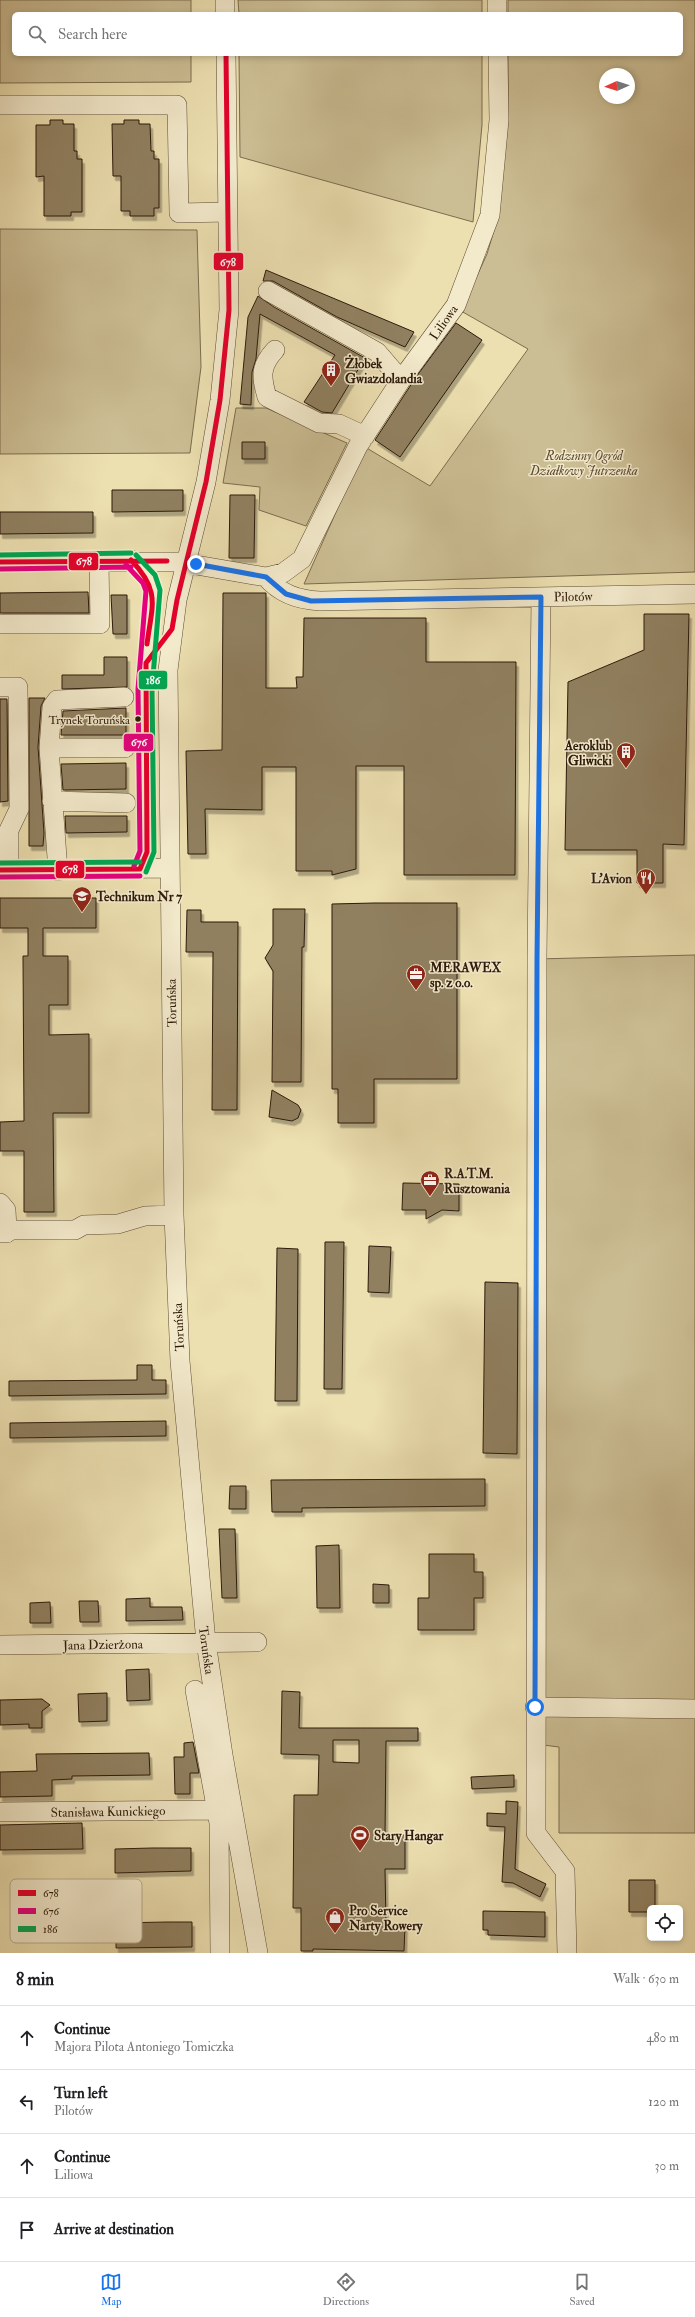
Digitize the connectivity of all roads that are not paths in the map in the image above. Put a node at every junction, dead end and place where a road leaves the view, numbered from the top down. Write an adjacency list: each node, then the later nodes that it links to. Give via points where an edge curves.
1 (225, 0): 3 (street)
2 (497, 0): 4 (street)
3 (226, 12)
4 (497, 12)
5 (226, 56): 8 (street, Toruńska)
6 (498, 56): 11 (street, Liliowa, via 499,120 490,215 456,305)
7 (0, 105): 8 (street, via 178,105 178,213)
8 (228, 212): 16 (street, Toruńska, via 229,310 220,400 206,482)
9 (268, 291): 11 (street, via 377,352)
10 (275, 350): 12 (street, via 266,359 262,380 267,397 319,423 339,424)
11 (401, 380): 12 (street, Liliowa)
12 (365, 436): 17 (street, Liliowa, via 302,559 283,573)
13 (131, 560): 14 (street, Liliowa); 16 (street, Liliowa); 22 (street, via 149,579 153,590)
14 (99, 561): 15 (street, Liliowa); 20 (street, via 100,624)
15 (0, 562)
16 (187, 563): 17 (street, Liliowa); 21 (street, Toruńska)
17 (266, 577): 19 (street, Pilotów, via 286,594 311,601)
18 (695, 594): 19 (street, Pilotów)
19 (541, 597): 41 (street, via 537,959)
20 (0, 624)
21 (172, 629): 22 (street); 30 (street, Toruńska, via 167,692)
22 (146, 663): 31 (street, via 147,852)
23 (0, 686): 29 (street, via 18,687 19,809)
24 (124, 697): 25 (street, via 57,700 52,707)
25 (49, 748): 26 (street); 27 (street)
26 (125, 748)
27 (52, 801): 28 (street); 33 (street)
28 (126, 803)
29 (4, 830): 32 (street)
30 (169, 868): 31 (street); 35 (street, Toruńska)
31 (140, 869): 33 (street)
32 (5, 870): 33 (street)
33 (58, 870)
34 (0, 1203): 36 (street, via 6,1210)
35 (174, 1215): 36 (street, via 145,1216 118,1224 84,1225 75,1230); 37 (street, Toruńska, via 180,1361)
36 (3, 1232)
37 (206, 1642): 38 (street, Jana Dzierżona); 39 (street, Jana Dzierżona); 46 (street, Toruńska)
38 (257, 1642)
39 (0, 1645)
40 (196, 1690): 43 (street)
41 (535, 1707): 42 (street); 47 (street, via 536,1833 565,1871)
42 (695, 1709)
43 (217, 1810): 44 (street, Stanisława Kunickiego); 45 (street)
44 (0, 1812)
45 (220, 1953)
46 (258, 1953)
47 (566, 1953)

